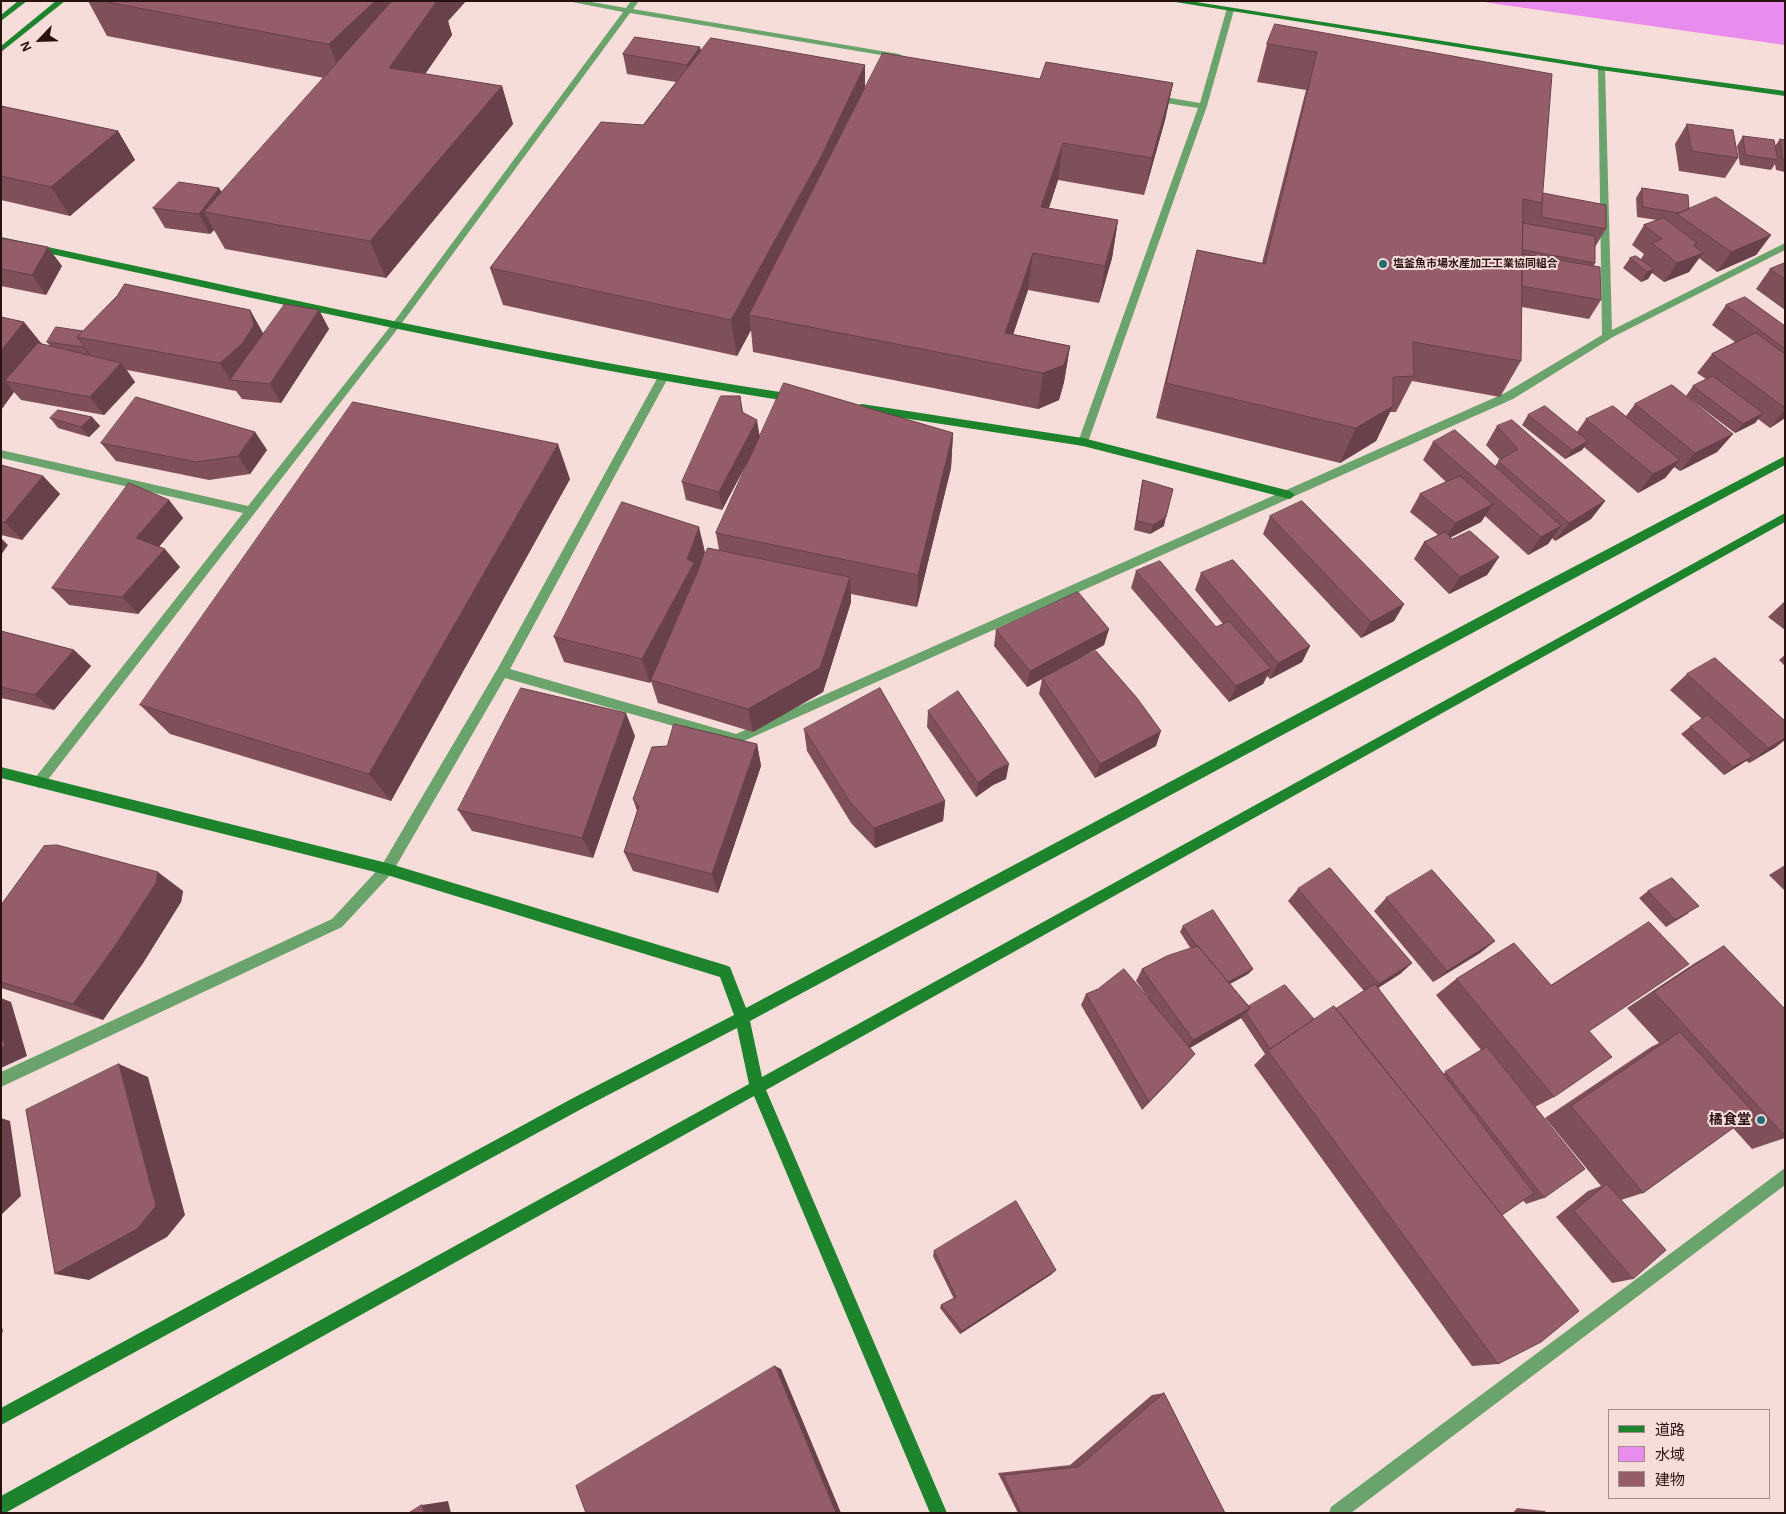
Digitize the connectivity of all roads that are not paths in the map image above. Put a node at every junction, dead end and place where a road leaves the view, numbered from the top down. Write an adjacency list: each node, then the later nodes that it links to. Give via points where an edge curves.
1 (23, 1): 8 (street)
2 (61, 1): 9 (street)
3 (571, 1): 6 (street)
4 (635, 1): 6 (street)
5 (1172, 1): 7 (street)
6 (628, 10): 10 (street); 17 (street)
7 (1230, 10): 11 (street); 14 (street)
8 (1, 19)
9 (1, 50)
10 (910, 58)
11 (1601, 68): 12 (street); 18 (street)
12 (1785, 94)
13 (1144, 97): 14 (street)
14 (1202, 106): 22 (street)
15 (1, 240): 17 (street)
16 (1785, 246): 18 (street)
17 (396, 325): 19 (street); 26 (street)
18 (1607, 335): 25 (street, via 1509,396)
19 (663, 378): 20 (street); 28 (street)
20 (800, 399)
21 (849, 406): 22 (street)
22 (1083, 442): 25 (street)
23 (1, 454): 26 (street)
24 (1785, 460): 32 (street)
25 (1290, 495): 28 (street, via 737,739)
26 (252, 511): 30 (street)
27 (1785, 517): 34 (street)
28 (502, 672): 31 (street)
29 (1, 772): 30 (street)
30 (40, 782): 31 (street)
31 (387, 869): 32 (street, via 725,972); 33 (street, via 337,922)
32 (742, 1018): 34 (street); 36 (street, via 580,1102)
33 (1, 1080)
34 (757, 1087): 37 (street); 38 (street)
35 (1785, 1175): 39 (street)
36 (1, 1417)
37 (1, 1506)
38 (939, 1513)
39 (1337, 1513)

